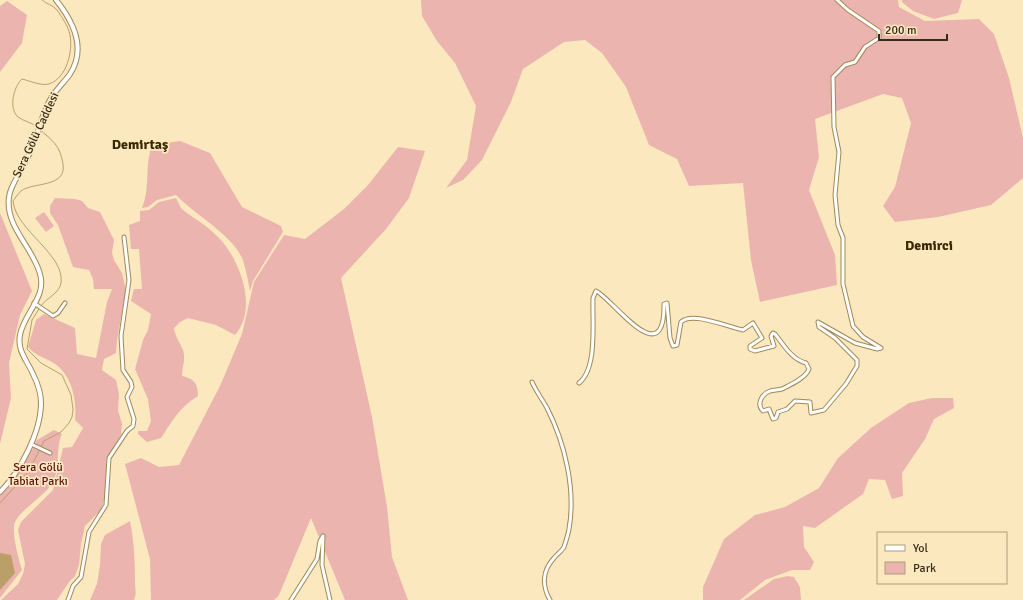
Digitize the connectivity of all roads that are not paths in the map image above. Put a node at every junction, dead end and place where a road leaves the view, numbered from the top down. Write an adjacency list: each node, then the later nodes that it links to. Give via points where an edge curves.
1 (56, 0): 5 (main road, Sera Gölü Caddesi, via 74,28 78,52 73,67 52,96 8,196 10,217 41,274 42,285)
2 (837, 0): 7 (street, via 879,31 880,35 865,46 855,62 845,65 833,77 832,111 839,152 835,195 836,218 843,238 842,272 849,313 858,332 881,348 855,343 818,322 819,327 835,338 857,360 857,366 824,410 811,413 810,402 794,401 772,419 770,410 762,411 760,408 762,397 770,391 781,389 805,377 809,369 806,363 799,361 790,353 776,334 773,333 771,336 774,346 755,351 750,349 750,346 762,338 753,323 743,330 700,317 690,318 681,322 677,345 673,346 667,303 664,304 659,329 646,333 622,316 596,291 593,298 591,352 587,371)
3 (124, 237): 13 (street, via 129,280 121,336 123,370 132,387 128,397 134,418 133,426 109,458 106,504 89,532 80,577 73,586)
4 (64, 303): 5 (street, via 55,315)
5 (36, 304): 8 (main road, Sera Gölü Caddesi, via 25,317 19,341 20,352 33,373 41,402)
6 (532, 382): 16 (street, via 548,410 568,465 567,473 572,490 572,505 564,547 546,570 544,586)
7 (579, 383)
8 (35, 431): 9 (street); 11 (main road, Sera Gölü Caddesi)
9 (34, 446): 10 (street); 11 (street)
10 (50, 453)
11 (22, 461): 12 (main road, Sera Gölü Caddesi, via 18,471)
12 (0, 492)
13 (68, 600)
14 (291, 600): 15 (street, via 317,558 323,536 322,565)
15 (330, 600)
16 (550, 600)

